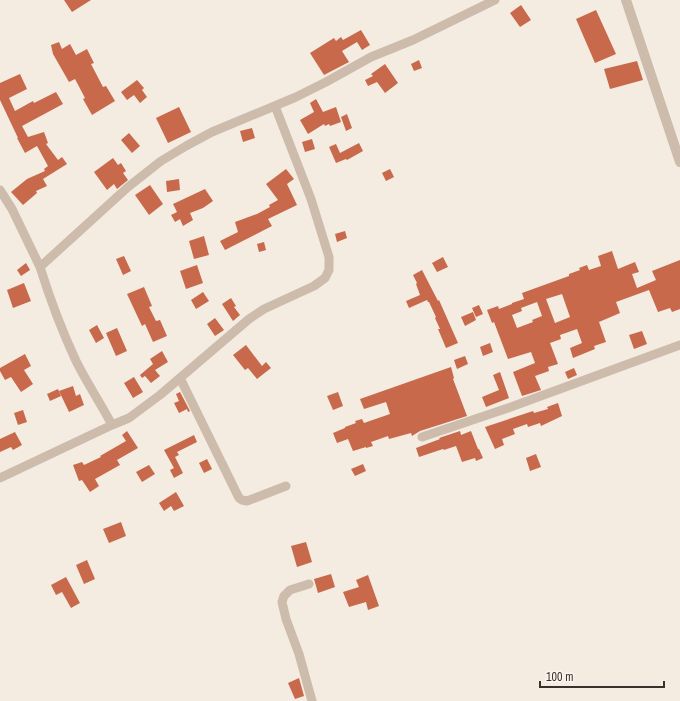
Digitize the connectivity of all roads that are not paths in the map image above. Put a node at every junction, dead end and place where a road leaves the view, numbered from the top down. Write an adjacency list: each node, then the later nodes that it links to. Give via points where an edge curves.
1 (495, 0): 3 (street, via 413,40 371,57)
2 (626, 0): 4 (street)
3 (275, 106): 6 (street, via 212,132 161,161 128,187); 8 (street, via 311,199 329,257 329,270 325,278 314,286 264,309)
4 (680, 162)
5 (0, 190): 6 (street, via 12,208)
6 (40, 267): 9 (street, via 51,303 77,362)
7 (680, 345): 10 (street)
8 (180, 378): 9 (street, via 145,407); 12 (street, via 239,498 248,501)
9 (112, 425): 11 (street)
10 (422, 437)
11 (0, 478)
12 (286, 486)
13 (309, 584): 14 (street, via 290,590 282,602)
14 (312, 701)

